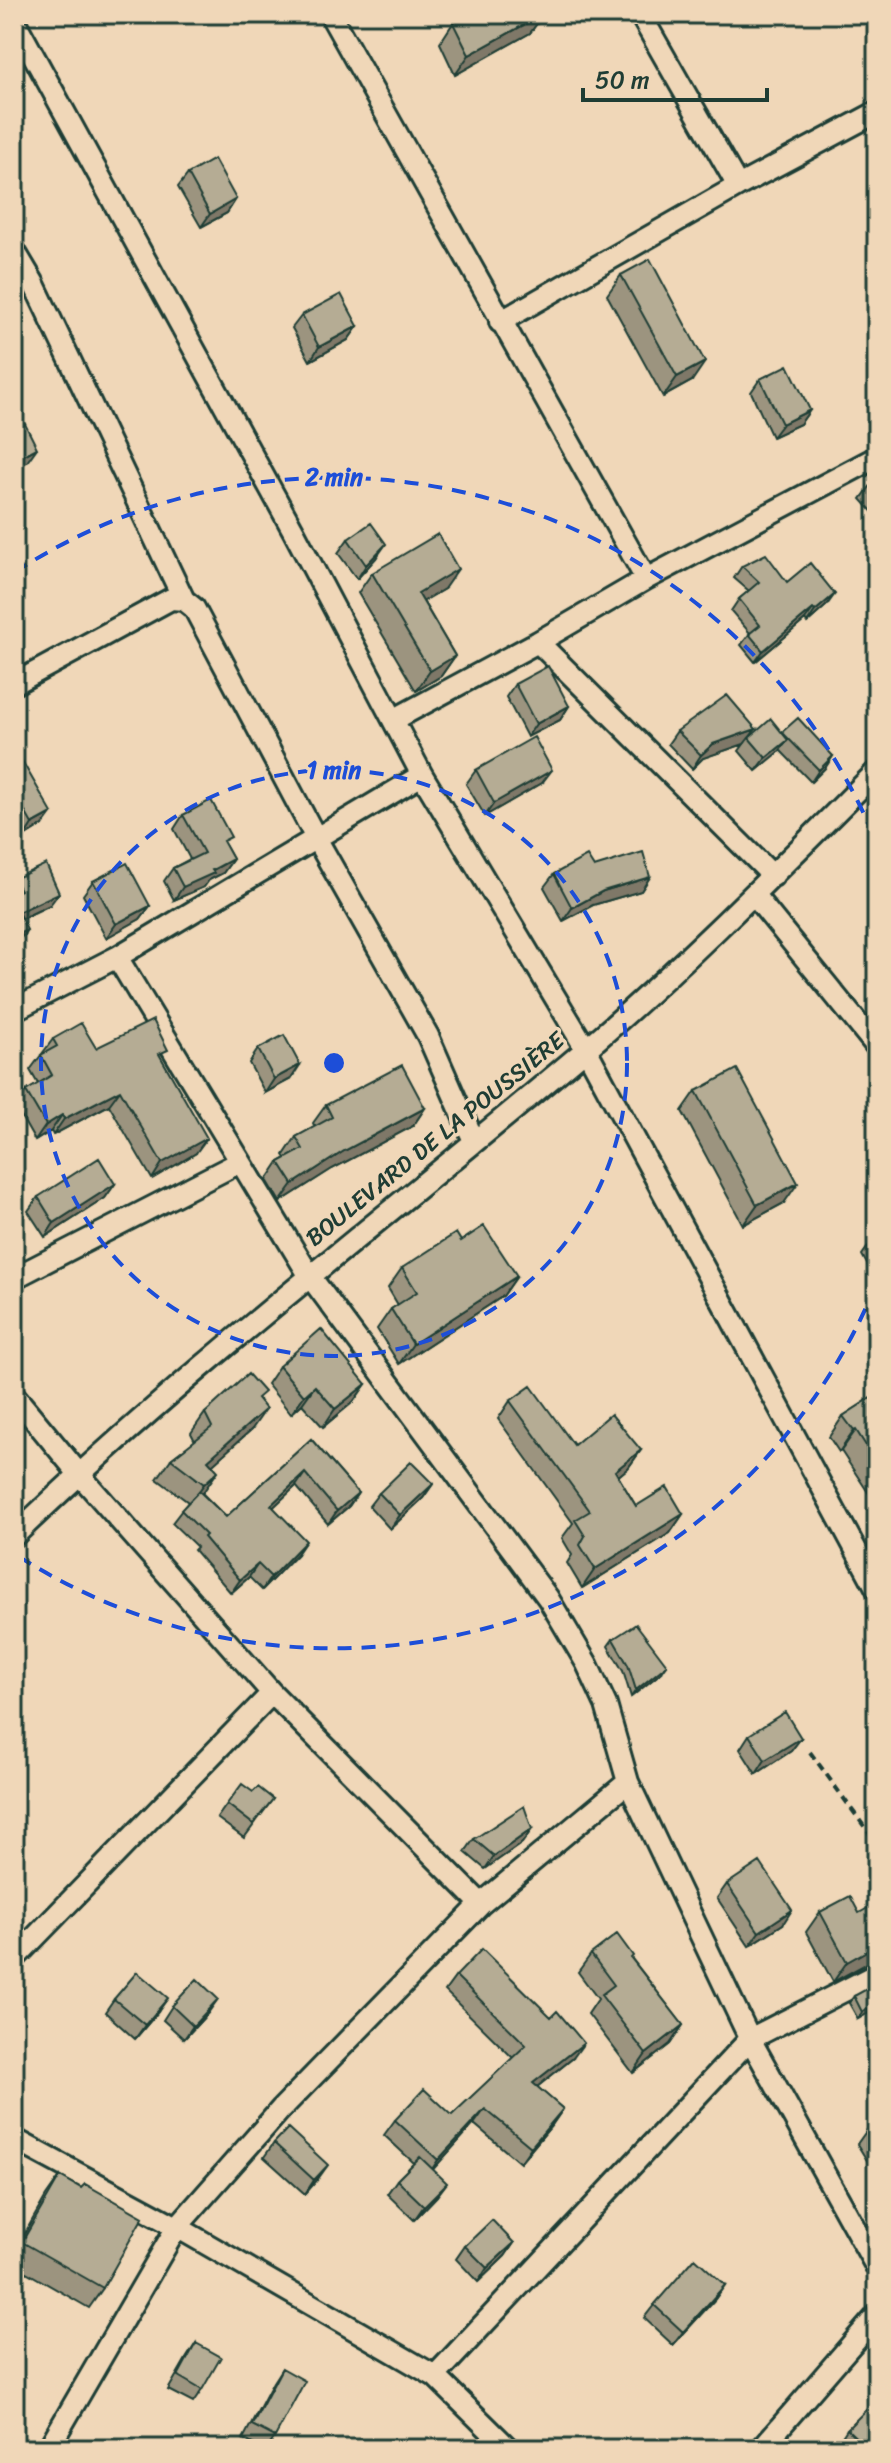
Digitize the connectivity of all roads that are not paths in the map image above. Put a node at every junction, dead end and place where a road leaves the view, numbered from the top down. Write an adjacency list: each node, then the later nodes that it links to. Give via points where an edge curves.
1 (330, 14): 7 (street)
2 (640, 14): 5 (street)
3 (14, 20): 13 (street)
4 (877, 112): 5 (street)
5 (738, 186): 7 (street)
6 (14, 250): 10 (street)
7 (500, 322): 9 (street)
8 (877, 457): 9 (street)
9 (646, 579): 11 (street)
10 (184, 600): 12 (street, via 171,599); 16 (street, via 194,608)
11 (538, 642): 13 (street); 17 (street)
12 (14, 684)
13 (395, 719): 15 (street)
14 (877, 771): 17 (street, BOULEVARD DE LA POUSSIÈRE)
15 (422, 775): 16 (street); 22 (street)
16 (317, 840): 19 (street); 23 (street, via 428,1036)
17 (773, 876): 18 (street, BOULEVARD DE LA POUSSIÈRE)
18 (754, 895): 21 (street); 22 (street, BOULEVARD DE LA POUSSIÈRE)
19 (117, 957): 20 (street); 24 (street)
20 (14, 1010)
21 (877, 1047)
22 (586, 1049): 23 (street, BOULEVARD DE LA POUSSIÈRE); 30 (street)
23 (474, 1141): 25 (street, BOULEVARD DE LA POUSSIÈRE)
24 (240, 1162): 25 (street); 26 (street)
25 (309, 1275): 28 (street, BOULEVARD DE LA POUSSIÈRE); 32 (street, via 548,1598 606,1705)
26 (14, 1278)
27 (14, 1395): 28 (street)
28 (79, 1474): 29 (street, BOULEVARD DE LA POUSSIÈRE); 31 (street)
29 (14, 1536)
30 (877, 1589)
31 (272, 1693): 33 (street); 34 (street)
32 (628, 1782): 33 (street); 36 (street)
33 (481, 1904): 38 (street, via 281,2109)
34 (14, 1959)
35 (877, 1974): 36 (street)
36 (750, 2039): 39 (street); 41 (street)
37 (14, 2139): 38 (street)
38 (177, 2227): 41 (street); 42 (street)
39 (877, 2268)
40 (877, 2315): 44 (street)
41 (435, 2376): 43 (street)
42 (48, 2449)
43 (509, 2449)
44 (761, 2449)

